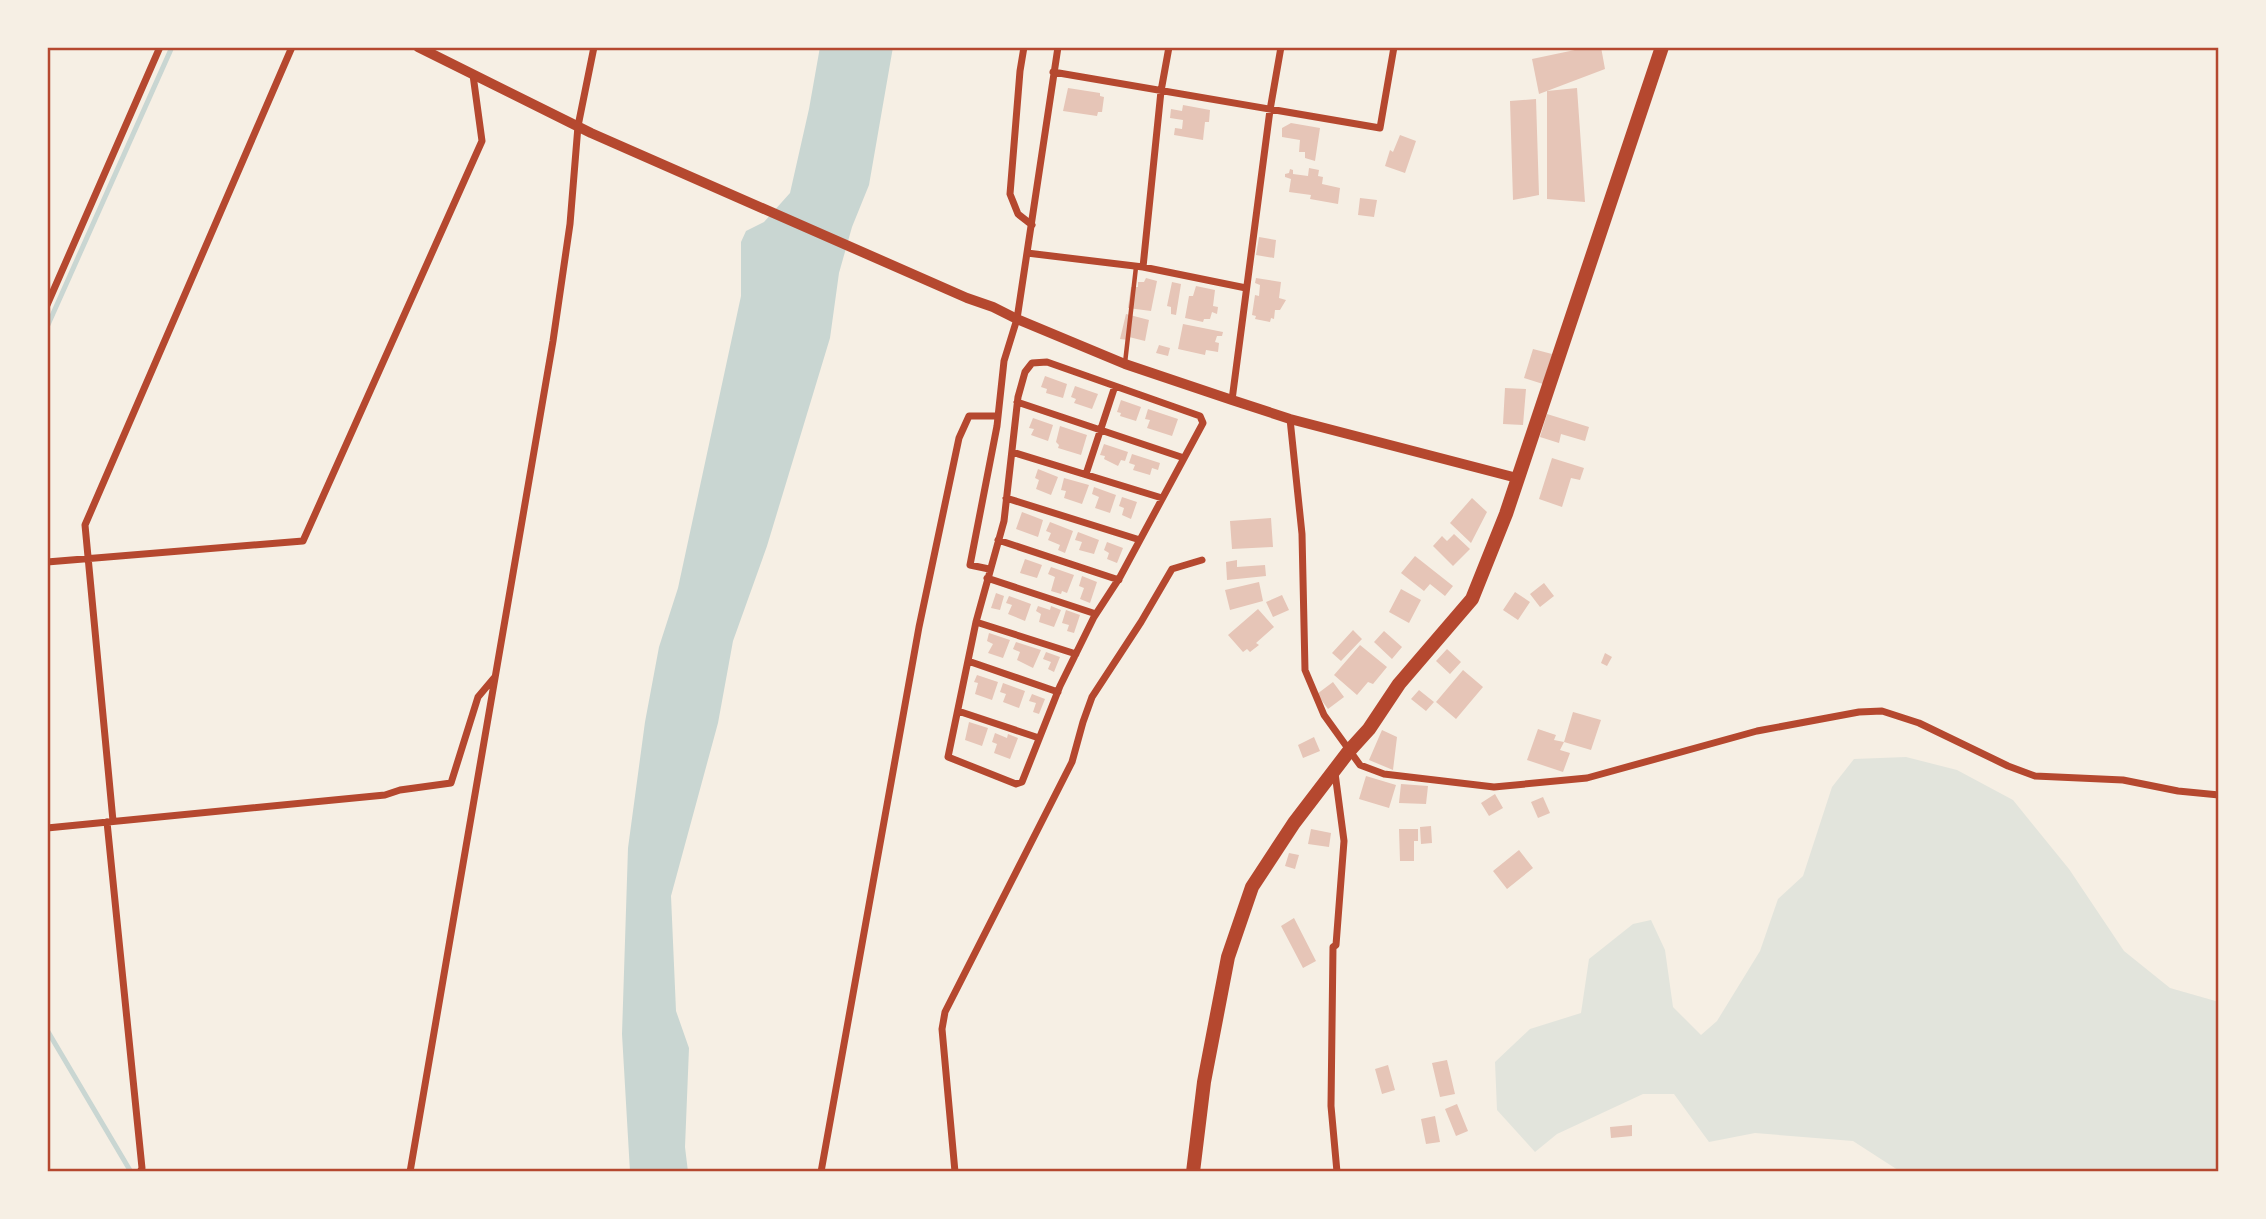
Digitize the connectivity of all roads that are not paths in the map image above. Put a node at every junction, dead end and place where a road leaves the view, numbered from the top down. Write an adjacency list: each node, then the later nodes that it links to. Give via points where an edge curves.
1 (160, 47): 20 (street)
2 (292, 47): 37 (street, via 90,510 85,524)
3 (418, 47): 12 (street)
4 (594, 47): 15 (street)
5 (1024, 47): 16 (street, via 1010,194 1018,214)
6 (1058, 47): 11 (street)
7 (1169, 47): 13 (street)
8 (1281, 47): 14 (street)
9 (1394, 47): 14 (street, via 1380,128)
10 (1662, 47): 32 (main road)
11 (1053, 72): 13 (street); 16 (street)
12 (473, 75): 15 (street); 37 (street, via 482,141 303,541)
13 (1161, 91): 14 (street); 18 (street)
14 (1270, 110): 19 (street)
15 (578, 126): 21 (street); 47 (street, via 553,341)
16 (1032, 225): 17 (street)
17 (1027, 253): 18 (street); 21 (street)
18 (1139, 267): 19 (street); 22 (lane)
19 (1246, 288): 24 (street)
20 (47, 305)
21 (1017, 319): 22 (street); 26 (street, via 1004,361)
22 (1125, 364): 24 (street)
23 (1115, 386): 25 (street, via 1047,362 1032,363); 28 (street); 30 (street, via 1200,416 1203,423)
24 (1231, 400): 27 (street)
25 (1017, 402): 28 (street); 29 (street)
26 (998, 416): 40 (street, via 970,565); 58 (street, via 969,416 960,438 919,627)
27 (1290, 419): 32 (street); 51 (street, via 1302,534 1305,670 1324,715)
28 (1100, 430): 30 (street); 31 (street)
29 (1012, 452): 31 (street); 33 (street)
30 (1184, 458): 34 (street)
31 (1086, 474): 34 (street)
32 (1517, 478): 51 (main road, via 1472,599)
33 (1006, 498): 35 (street); 36 (street)
34 (1162, 498): 36 (street)
35 (998, 540): 40 (street); 42 (street)
36 (1140, 540): 42 (street)
37 (87, 560): 39 (street); 54 (street)
38 (1202, 560): 59 (street, via 1172,569 1092,697 1072,762 945,1012 942,1029)
39 (47, 562)
40 (989, 569): 41 (street)
41 (987, 578): 43 (street); 44 (street)
42 (1118, 580): 43 (street)
43 (1096, 614): 45 (street)
44 (976, 622): 45 (street); 46 (street)
45 (1076, 654): 48 (street)
46 (968, 661): 48 (street); 49 (street)
47 (494, 677): 54 (street, via 478,697 450,783 385,795); 57 (street)
48 (1058, 692): 50 (street)
49 (958, 711): 50 (street); 50 (street, via 948,758 1016,783 1022,782)
50 (1039, 738)
51 (1349, 751): 52 (main road); 53 (street, via 1360,765 1384,774 1494,787 1587,778 1757,731 1882,711 2035,776 2123,780)
52 (1335, 772): 60 (main road, via 1252,887 1228,957); 61 (street, via 1344,841 1331,993 1331,1106)
53 (2219, 796)
54 (110, 822): 55 (street); 56 (street)
55 (47, 828)
56 (141, 1170)
57 (410, 1172)
58 (821, 1172)
59 (955, 1172)
60 (1193, 1172)
61 (1337, 1172)

